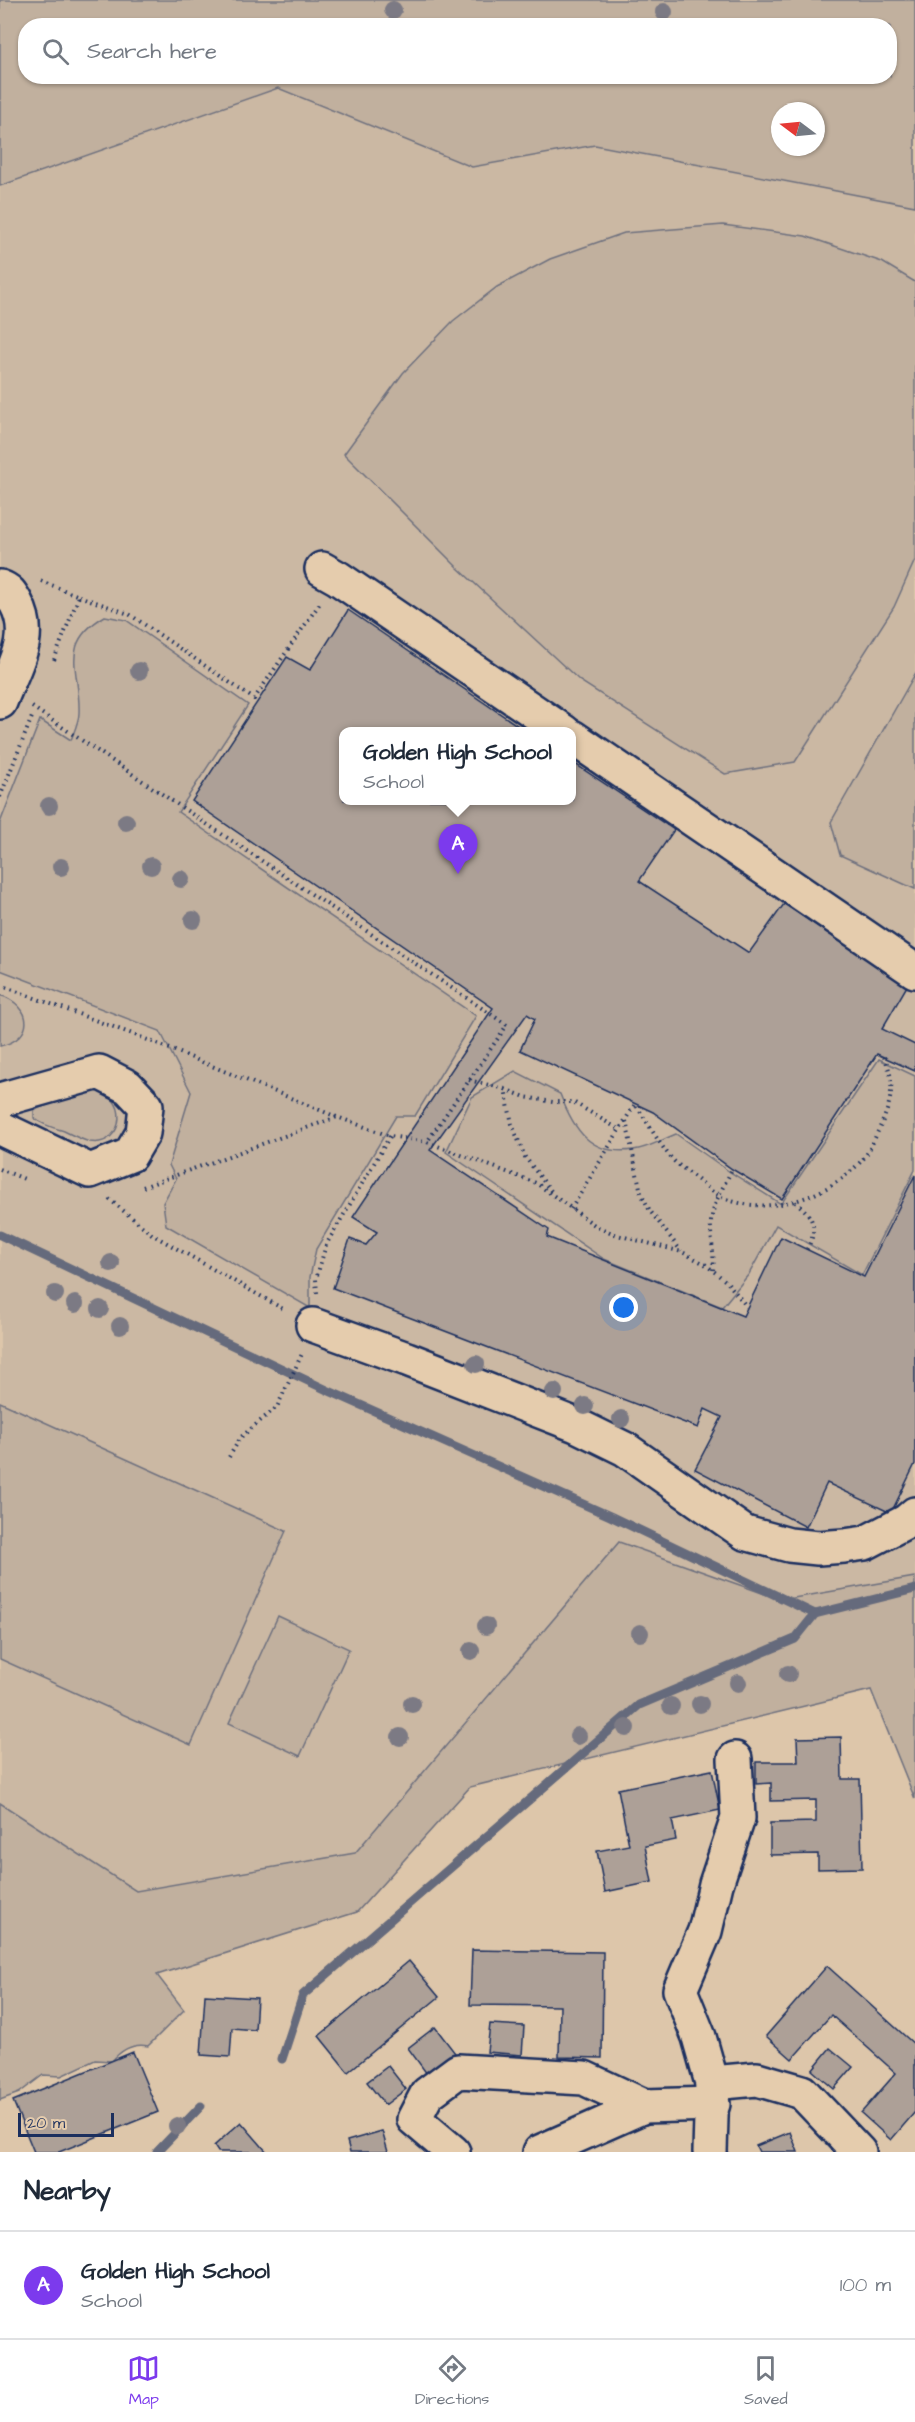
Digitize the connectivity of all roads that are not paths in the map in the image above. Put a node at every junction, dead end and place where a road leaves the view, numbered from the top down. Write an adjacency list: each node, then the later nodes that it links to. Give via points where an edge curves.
1 (330, 574): 4 (street)
2 (0, 587): 3 (street, via 9,590 24,618 23,646)
3 (5, 689)
4 (557, 727)
5 (576, 740): 6 (street)
6 (915, 971)
7 (0, 1100): 8 (street, via 99,1072 128,1087 146,1106 142,1133 130,1155 90,1171)
8 (0, 1128)
9 (310, 1334): 10 (street, via 407,1359 576,1425 625,1449 745,1533 789,1545 844,1546 865,1543)
10 (915, 1514)
11 (735, 1759): 12 (street, via 738,1818 705,1931 680,1990 699,2037)
12 (713, 2093): 13 (street); 16 (street); 17 (street, via 758,2079 802,2092)
13 (644, 2106): 14 (street, via 584,2078 458,2072 427,2094 414,2119); 15 (street)
14 (453, 2152)
15 (540, 2152)
16 (710, 2152)
17 (859, 2152)

